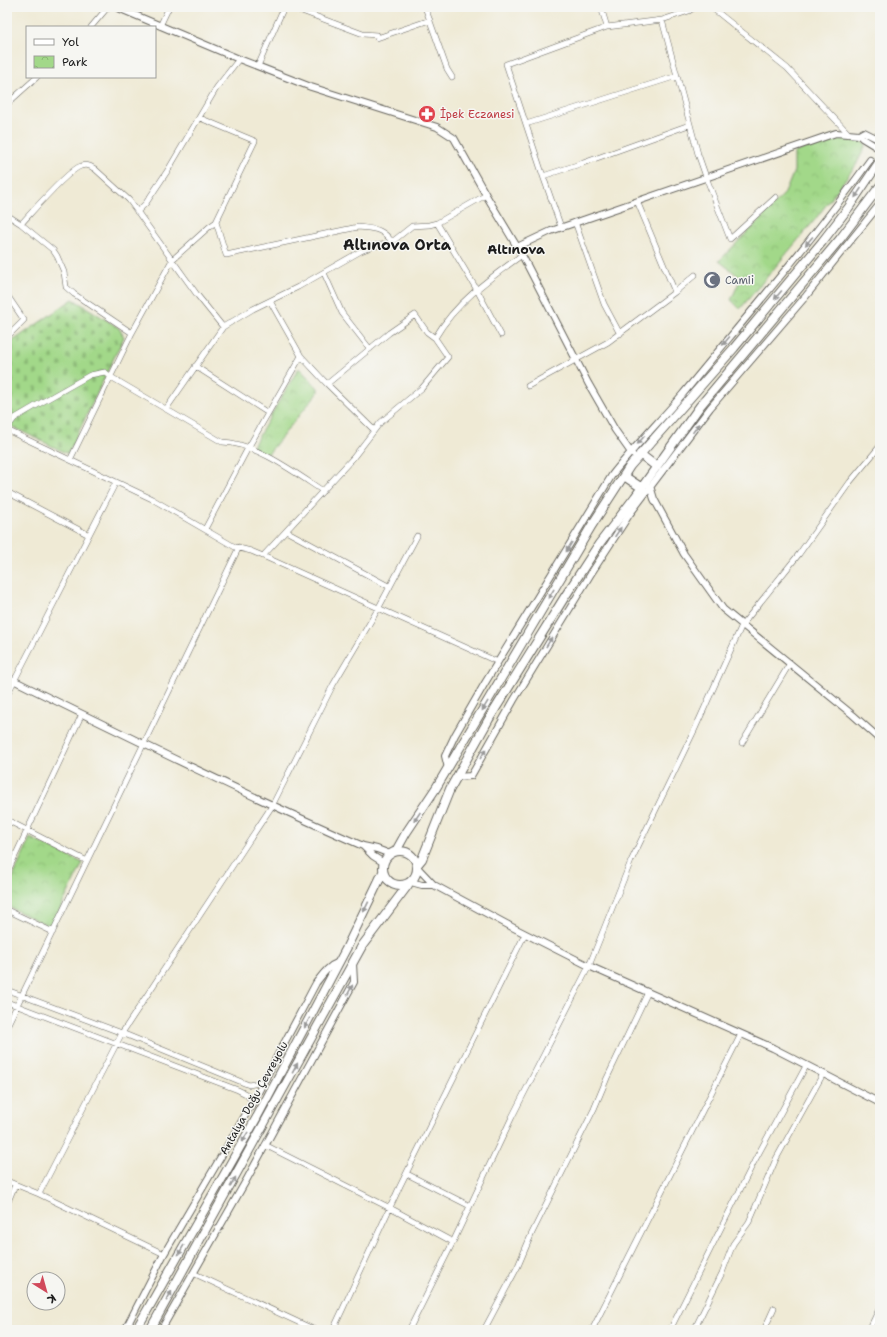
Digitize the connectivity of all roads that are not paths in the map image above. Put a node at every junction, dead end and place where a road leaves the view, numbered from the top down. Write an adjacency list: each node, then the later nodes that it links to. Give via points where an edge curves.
1 (108, 7): 12 (street)
2 (116, 7): 13 (street)
3 (169, 7): 13 (street)
4 (284, 7): 16 (street)
5 (292, 7): 10 (street, via 363,34 377,36)
6 (425, 7): 10 (street)
7 (601, 7): 14 (street)
8 (695, 7): 11 (street)
9 (711, 7): 25 (street, via 787,68)
10 (430, 20): 18 (street)
11 (662, 20): 14 (street); 17 (street)
12 (91, 26)
13 (160, 26): 15 (street)
14 (607, 27): 22 (street, via 506,64)
15 (239, 59): 16 (street); 21 (street, via 217,87)
16 (258, 66): 37 (street, via 437,128 454,138)
17 (677, 76): 22 (street); 23 (street)
18 (452, 77)
19 (36, 78): 20 (street)
20 (7, 104)
21 (200, 118): 44 (street, via 146,203); 46 (street, via 255,140)
22 (526, 124): 34 (street)
23 (690, 125): 34 (street); 35 (street)
24 (880, 132): 27 (street)
25 (849, 134): 26 (street); 35 (street, via 836,133)
26 (859, 135): 27 (street, via 864,132); 31 (street)
27 (870, 135): 29 (street)
28 (7, 138): 30 (street)
29 (880, 140)
30 (7, 148)
31 (880, 149)
32 (870, 160): 43 (street)
33 (880, 161): 41 (main road, one-way to 41)
34 (543, 176): 50 (street)
35 (706, 178): 38 (street, via 730,239); 39 (street)
36 (880, 186): 42 (main road)
37 (486, 195): 48 (street); 53 (street)
38 (776, 197)
39 (637, 201): 47 (street); 59 (street)
40 (880, 204): 51 (street)
41 (849, 207): 43 (street); 82 (main road, one-way to 82, via 739,342)
42 (862, 210): 51 (street); 84 (main road, via 700,406)
43 (834, 211): 81 (street, one-way to 81, via 681,396)
44 (137, 212): 49 (street, via 129,200 95,169 83,166 78,167 60,182); 55 (street)
45 (7, 215): 49 (street)
46 (216, 222): 52 (street, via 226,255 358,227 384,232); 55 (street)
47 (575, 222): 50 (street); 64 (street, via 604,304)
48 (437, 223): 52 (street, via 412,226); 58 (street)
49 (20, 224): 63 (street, via 58,256 66,287)
50 (561, 227): 53 (street)
51 (862, 227): 88 (street, one-way to 51, via 710,408)
52 (392, 242): 56 (street, via 361,251)
53 (516, 247): 54 (street)
54 (522, 255): 58 (street); 70 (street)
55 (172, 260): 62 (street); 63 (street)
56 (324, 273): 61 (street); 68 (street, via 342,313)
57 (695, 275): 59 (street)
58 (477, 290): 66 (street); 67 (street, via 442,326)
59 (675, 292): 64 (street)
60 (7, 295): 65 (street, via 24,320)
61 (270, 301): 62 (street); 69 (street)
62 (223, 327): 71 (street)
63 (132, 333): 72 (street)
64 (620, 334): 70 (street)
65 (7, 336)
66 (501, 336)
67 (435, 338): 68 (street, via 427,332 415,315); 78 (street, via 448,357 422,388)
68 (370, 349): 73 (street)
69 (301, 356): 73 (street); 76 (street)
70 (576, 360): 74 (street); 81 (street, via 615,430)
71 (196, 366): 75 (street); 76 (street)
72 (111, 377): 75 (street); 77 (street, via 105,372 90,375 15,418); 83 (street)
73 (327, 384): 78 (street)
74 (528, 386)
75 (166, 409): 80 (street, via 222,442 232,442)
76 (268, 413): 80 (street)
77 (7, 429): 83 (street)
78 (374, 430): 90 (street)
79 (880, 446): 100 (street)
80 (248, 448): 90 (street, via 270,457); 92 (street)
81 (631, 452): 82 (street); 101 (street, one-way to 101, via 612,475)
82 (638, 457): 84 (main road); 85 (main road)
83 (70, 460): 87 (street)
84 (657, 467): 86 (main road)
85 (624, 476): 89 (main road); 110 (main road, one-way to 110, via 592,525)
86 (648, 479): 88 (street); 89 (main road)
87 (116, 482): 92 (street, via 152,499); 94 (street)
88 (651, 487): 100 (street, via 654,499 684,554 723,609); 111 (street, one-way to 88, via 471,776 592,572 629,515)
89 (642, 488): 111 (main road, via 599,544 564,598)
90 (324, 491): 93 (street)
91 (7, 492): 94 (street)
92 (205, 530): 96 (street)
93 (286, 531): 97 (street); 98 (street)
94 (89, 535): 104 (street)
95 (417, 536): 98 (street)
96 (239, 548): 97 (street); 109 (street)
97 (263, 556): 99 (street)
98 (390, 587): 99 (street)
99 (378, 609): 101 (street); 112 (street, via 333,685)
100 (742, 625): 102 (street); 129 (street, via 631,861)
101 (498, 662): 110 (street, via 445,756)
102 (790, 663): 107 (street); 108 (street)
103 (7, 677): 104 (street)
104 (14, 680): 105 (street); 106 (street)
105 (7, 695)
106 (82, 714): 109 (street); 114 (street)
107 (880, 739)
108 (742, 744)
109 (143, 745): 112 (street); 117 (street)
110 (448, 768): 116 (main road, one-way to 116)
111 (457, 777): 119 (main road)
112 (272, 806): 115 (street); 136 (street)
113 (7, 820): 114 (street)
114 (27, 830): 117 (street); 121 (street)
115 (362, 846): 116 (street); 118 (street)
116 (393, 853): 118 (main road); 119 (main road, via 407,852 412,855)
117 (87, 861): 125 (street)
118 (384, 863): 120 (main road)
119 (417, 866): 122 (main road, via 416,876); 123 (street)
120 (384, 872): 122 (main road, via 392,884 397,886); 127 (main road, Antalya Doğu Çevreyolu, one-way to 127)
121 (7, 873)
122 (409, 883): 123 (street); 128 (main road, Antalya Doğu Çevreyolu, via 362,946)
123 (434, 885): 126 (street)
124 (7, 910): 125 (street)
125 (53, 932): 132 (street)
126 (525, 934): 129 (street); 145 (street)
127 (339, 962): 141 (street, via 326,970 316,983); 158 (main road, Antalya Doğu Çevreyolu, one-way to 158, via 257,1117)
128 (353, 963): 144 (street, one-way to 128, via 354,982); 159 (main road, Antalya Doğu Çevreyolu, one-way to 128)
129 (589, 966): 131 (street); 150 (street)
130 (7, 990): 132 (street)
131 (648, 992): 137 (street); 164 (street, via 518,1266)
132 (22, 996): 134 (street); 136 (street)
133 (7, 1002): 134 (street)
134 (17, 1006): 135 (street); 138 (street)
135 (7, 1026)
136 (122, 1034): 138 (street); 141 (street, via 249,1085)
137 (741, 1034): 139 (street); 165 (street)
138 (117, 1044): 142 (street, via 238,1090); 148 (street)
139 (806, 1066): 140 (street); 166 (street, via 754,1162)
140 (823, 1074): 143 (street); 167 (street, via 776,1159 749,1222 733,1244)
141 (266, 1080): 142 (street)
142 (253, 1102): 153 (street)
143 (880, 1103)
144 (265, 1145): 151 (street); 154 (street)
145 (407, 1174): 150 (street); 151 (street)
146 (7, 1181): 147 (street)
147 (15, 1185): 148 (street); 149 (street)
148 (39, 1194): 153 (street)
149 (7, 1204)
150 (470, 1206): 152 (street)
151 (390, 1208): 152 (street); 162 (street)
152 (453, 1242): 163 (street)
153 (164, 1254): 157 (street)
154 (193, 1273): 160 (street); 161 (street)
155 (880, 1307): 169 (street)
156 (774, 1308): 168 (street)
157 (125, 1330)
158 (136, 1330)
159 (150, 1330)
160 (161, 1330)
161 (315, 1330)
162 (333, 1330)
163 (409, 1330)
164 (484, 1330)
165 (592, 1330)
166 (670, 1330)
167 (694, 1330)
168 (764, 1330)
169 (869, 1330)

